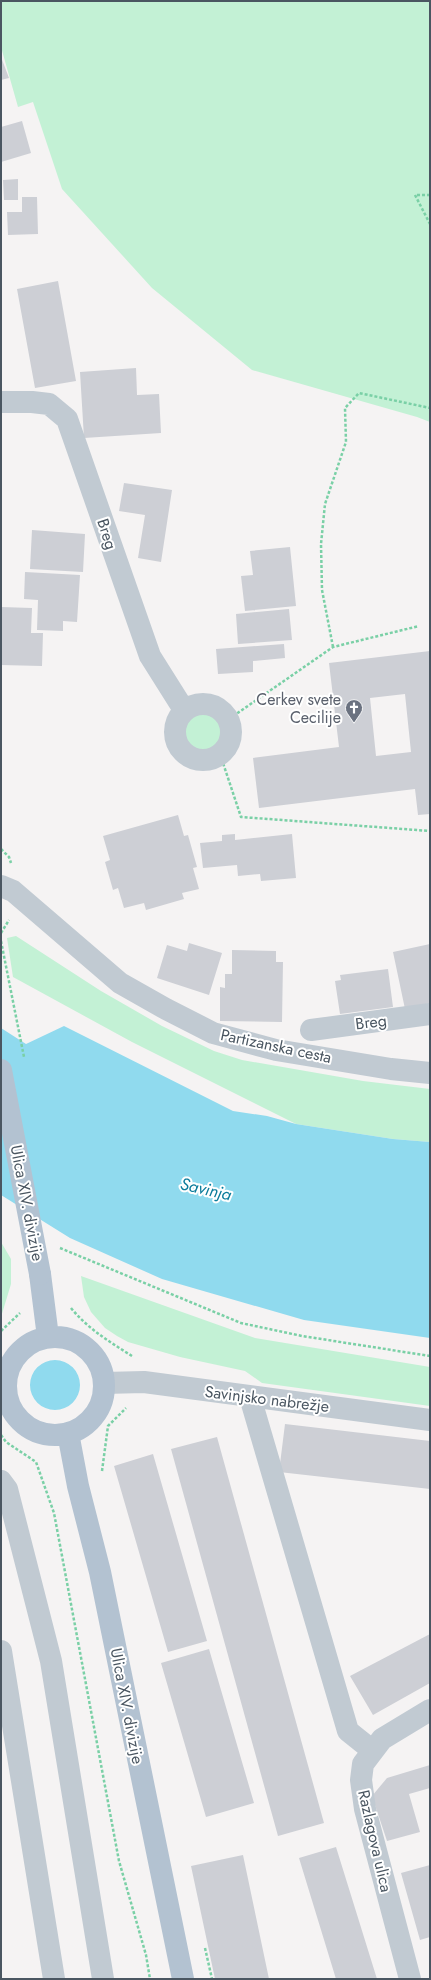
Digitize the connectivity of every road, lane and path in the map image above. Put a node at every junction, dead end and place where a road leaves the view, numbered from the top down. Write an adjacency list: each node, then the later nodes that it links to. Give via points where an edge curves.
1 (430, 195): 2 (path, via 415,195)
2 (430, 224)
3 (1, 402): 7 (street, Breg, via 49,404 67,419 150,656)
4 (430, 408): 6 (path, via 360,394 345,408 346,442 324,504 321,544 322,590)
5 (419, 626): 6 (path)
6 (333, 647): 8 (path)
7 (184, 710): 8 (street, via 202,703 218,707); 9 (street, via 177,720 174,733 179,748 189,757 204,760)
8 (229, 719): 9 (street, via 231,728 228,744)
9 (220, 754): 10 (path, via 241,817)
10 (430, 831)
11 (1, 849): 12 (path)
12 (9, 857)
13 (1, 886): 19 (street, Partizanska cesta, via 13,891 120,983 213,1033 276,1050)
14 (1, 941): 15 (path)
15 (15, 1010)
16 (430, 1014): 17 (street, Breg)
17 (311, 1030)
18 (1, 1070): 22 (main road, Ulica XIV. divizije, bridge, via 40,1274)
19 (430, 1073)
20 (54, 1245): 23 (path, via 241,1323 302,1336)
21 (67, 1302): 24 (path, via 81,1320 104,1339 145,1364)
22 (48, 1337): 25 (main road, via 65,1337 84,1346 101,1367); 26 (main road, via 34,1341 21,1349 6,1374)
23 (430, 1356)
24 (144, 1382): 25 (street, Savinjsko nabrežje); 27 (street, Savinjsko nabrežje); 31 (path, via 143,1402 128,1407 108,1426)
25 (104, 1383): 29 (main road, via 101,1402 91,1419)
26 (3, 1389): 29 (main road, via 8,1404 26,1426 39,1433)
27 (250, 1397): 28 (street, Savinjsko nabrežje); 35 (street, via 348,1731)
28 (430, 1420)
29 (68, 1434): 40 (main road, Ulica XIV. divizije, via 78,1486 100,1572)
30 (1, 1435): 39 (path, via 6,1442 36,1462 54,1513 119,1861 146,1955)
31 (101, 1478)
32 (1, 1481): 38 (street, via 7,1489 51,1661)
33 (1, 1651): 37 (street)
34 (430, 1710): 35 (street, Razlagova ulica, via 382,1738)
35 (373, 1751): 42 (street, Razlagova ulica, via 363,1764 361,1780 365,1810)
36 (203, 1941): 41 (path)
37 (54, 1979)
38 (103, 1979)
39 (150, 1979)
40 (183, 1979)
41 (212, 1979)
42 (410, 1979)

